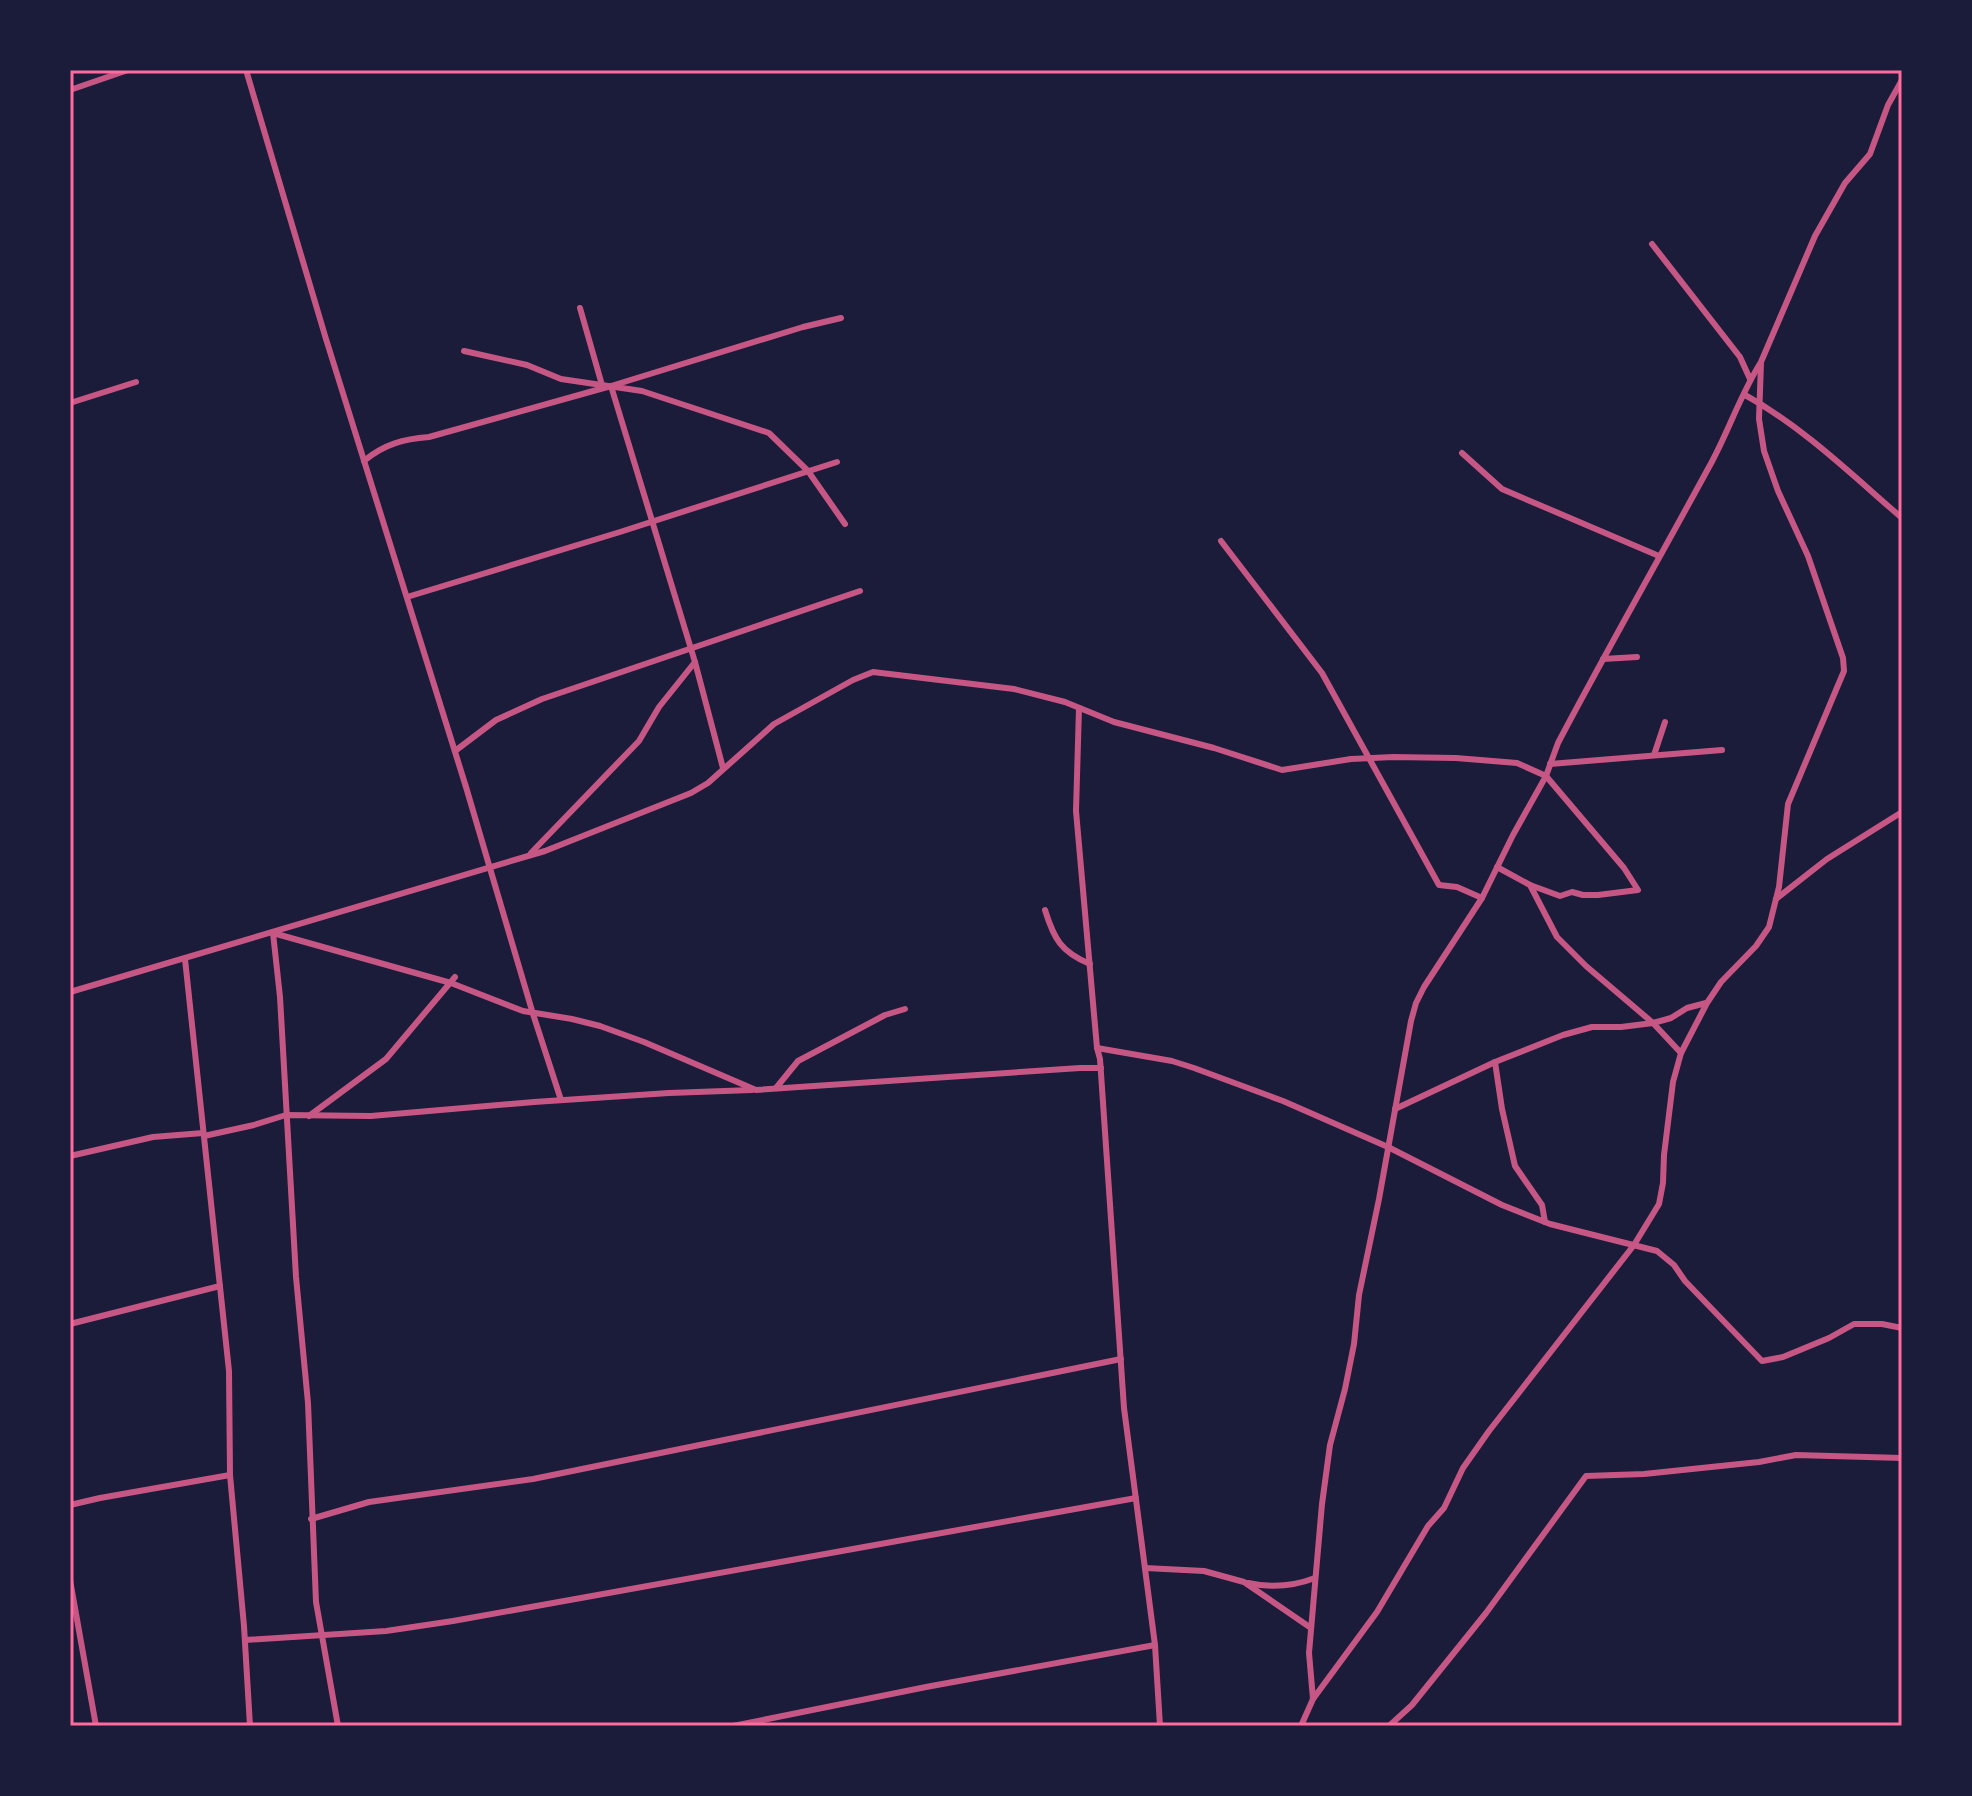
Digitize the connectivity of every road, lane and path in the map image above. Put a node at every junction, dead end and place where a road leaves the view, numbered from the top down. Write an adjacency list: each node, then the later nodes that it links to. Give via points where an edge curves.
1 (128, 70): 4 (street)
2 (246, 70): 18 (street)
3 (1902, 80): 9 (street, via 1870,154 1845,183 1815,236)
4 (70, 90)
5 (1652, 244): 10 (street, via 1740,357)
6 (580, 308): 12 (street)
7 (841, 318): 13 (street)
8 (464, 351): 12 (street)
9 (1761, 362): 10 (street); 16 (street)
10 (1750, 379): 14 (street)
11 (136, 382): 15 (street)
12 (602, 385): 13 (street)
13 (611, 386): 18 (street, via 429,437 404,439); 20 (street, via 642,391 769,433); 22 (street)
14 (1745, 395): 16 (street); 25 (street)
15 (70, 403)
16 (1760, 403): 21 (street); 47 (street, via 1764,451 1808,556 1844,671 1788,804)
17 (1462, 453): 25 (street, via 1502,489)
18 (364, 461): 27 (street)
19 (837, 462): 20 (street)
20 (808, 471): 22 (street); 23 (street)
21 (1902, 518)
22 (651, 522): 27 (street); 28 (street)
23 (845, 524)
24 (1221, 541): 37 (street, via 1322,673)
25 (1659, 556): 30 (street)
26 (860, 591): 28 (street)
27 (407, 597): 35 (street)
28 (691, 649): 31 (street); 35 (street, via 542,699 496,720)
29 (1637, 657): 30 (street)
30 (1603, 659): 38 (street)
31 (695, 662): 39 (street); 42 (street, via 639,741)
32 (1079, 708): 37 (street, via 1282,770); 39 (street, via 1014,689 873,672 774,724); 51 (street, via 1076,811)
33 (1665, 722): 36 (street)
34 (1722, 750): 36 (street)
35 (455, 751): 43 (street)
36 (1654, 755): 38 (street)
37 (1369, 758): 40 (street, via 1505,761); 46 (street, via 1439,885)
38 (1550, 764): 40 (street)
39 (723, 768): 42 (street, via 691,793)
40 (1546, 776): 44 (street); 45 (street, via 1638,890 1560,896)
41 (1902, 812): 47 (street)
42 (529, 856): 43 (street)
43 (490, 867): 49 (street); 56 (street)
44 (1497, 867): 45 (street); 46 (street)
45 (1530, 885): 57 (street, via 1557,937)
46 (1482, 898): 65 (street, via 1416,1003)
47 (1776, 899): 54 (street, via 1769,927)
48 (1045, 910): 51 (street, via 1062,947)
49 (273, 933): 50 (street); 52 (street); 66 (street)
50 (185, 959): 53 (street); 68 (street)
51 (1090, 964): 58 (street)
52 (453, 980): 56 (street); 67 (street, via 386,1059)
53 (70, 992)
54 (1707, 1003): 57 (street); 59 (street)
55 (905, 1009): 62 (street, via 798,1061)
56 (533, 1014): 63 (street, via 600,1026); 64 (street)
57 (1653, 1023): 59 (street); 60 (street, via 1592,1027)
58 (1097, 1048): 61 (street); 69 (street, via 1194,1068)
59 (1681, 1053): 72 (street, via 1659,1204)
60 (1495, 1062): 65 (street); 71 (street, via 1515,1166 1542,1205)
61 (1101, 1068): 62 (street); 76 (street)
62 (776, 1088): 63 (street)
63 (756, 1090): 64 (street)
64 (561, 1100): 67 (street)
65 (1395, 1109): 69 (street)
66 (286, 1115): 67 (street); 68 (street); 81 (street, via 308,1403)
67 (309, 1116)
68 (204, 1135): 70 (street, via 153,1137); 73 (street)
69 (1388, 1147): 71 (street); 83 (street, via 1354,1344 1330,1445)
70 (70, 1156)
71 (1545, 1222): 72 (street)
72 (1634, 1245): 75 (street, via 1657,1251 1674,1265 1762,1361 1783,1357 1854,1324); 90 (street, via 1489,1431 1377,1612)
73 (220, 1286): 74 (street); 78 (street, via 229,1371)
74 (70, 1324)
75 (1902, 1328)
76 (1121, 1359): 79 (street); 81 (street, via 533,1479 369,1502)
77 (1902, 1458): 97 (street, via 1796,1455 1586,1476 1486,1613)
78 (230, 1475): 80 (street); 88 (street)
79 (1136, 1498): 82 (street); 87 (street, via 453,1621)
80 (70, 1505)
81 (311, 1519): 87 (street)
82 (1145, 1568): 85 (street, via 1204,1571); 89 (street)
83 (1315, 1578): 85 (street, via 1286,1585); 86 (street)
84 (70, 1580): 91 (street)
85 (1244, 1582): 86 (street)
86 (1311, 1628): 90 (street)
87 (322, 1636): 88 (street); 93 (street)
88 (245, 1640): 92 (street)
89 (1155, 1645): 94 (street); 95 (street)
90 (1313, 1699): 96 (street)
91 (96, 1726)
92 (250, 1726)
93 (338, 1726)
94 (733, 1726)
95 (1160, 1726)
96 (1301, 1726)
97 (1389, 1726)

